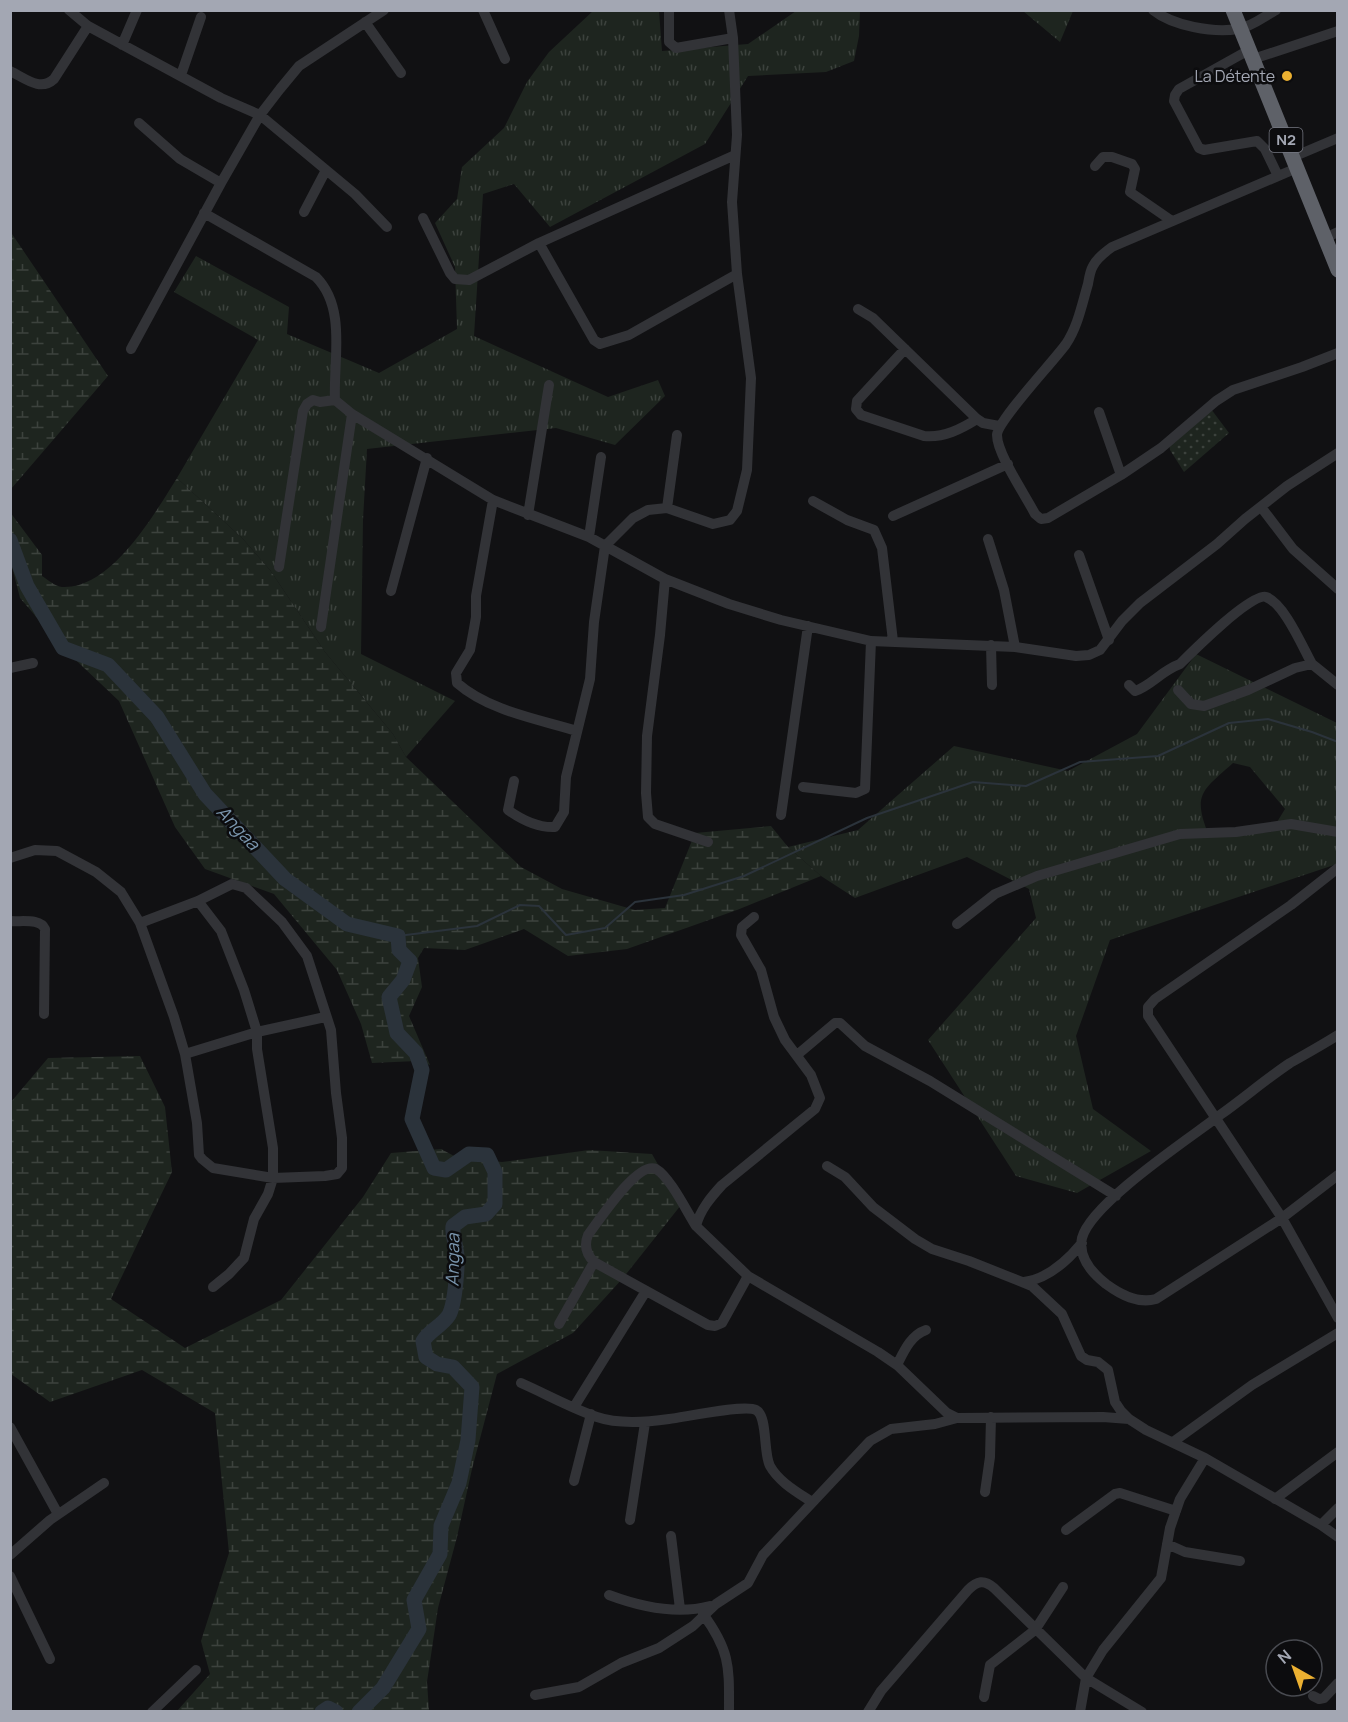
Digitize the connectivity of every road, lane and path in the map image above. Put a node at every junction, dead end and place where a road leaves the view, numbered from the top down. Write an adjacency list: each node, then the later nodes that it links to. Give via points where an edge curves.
1 (69, 10): 12 (street)
2 (137, 10): 16 (street)
3 (384, 10): 11 (street)
4 (483, 10): 18 (street)
5 (669, 10): 15 (street, via 669,42 676,48)
6 (729, 10): 15 (street)
7 (1153, 10): 13 (street, via 1161,17 1192,27)
8 (1233, 10): 13 (highway, N2)
9 (1276, 10): 13 (street)
10 (201, 17): 21 (street)
11 (365, 22): 20 (street); 22 (street, via 299,66)
12 (88, 26): 16 (street); 19 (street, via 50,83 38,85)
13 (1240, 29): 17 (highway, N2)
14 (1338, 31): 17 (street)
15 (733, 38): 25 (street)
16 (122, 45): 21 (street)
17 (1251, 55): 26 (highway, N2); 29 (street, via 1179,89 1174,101 1199,148 1257,141)
18 (505, 59)
19 (10, 71)
20 (400, 73)
21 (181, 75): 22 (street)
22 (260, 115): 28 (street); 30 (street)
23 (139, 123): 30 (street, via 180,159)
24 (1338, 138): 26 (street)
25 (735, 154): 37 (street); 39 (street, via 732,202)
26 (1295, 162): 29 (street); 36 (highway, N2)
27 (1095, 166): 34 (street, via 1103,157 1132,164 1135,169 1130,192)
28 (326, 170): 31 (street); 35 (street)
29 (1278, 176): 34 (street)
30 (221, 183): 32 (street)
31 (304, 212)
32 (204, 213): 41 (street); 45 (street, via 321,282 335,315)
33 (423, 218): 37 (street, via 455,279 469,280)
34 (1172, 221): 49 (street, via 1102,254 1093,266 1075,328 1067,342)
35 (387, 227)
36 (1331, 236): 38 (highway, N2)
37 (539, 243): 39 (street, via 594,340 600,344 629,335)
38 (1338, 270)
39 (738, 274): 59 (street, via 751,378 747,470 737,511 730,520 712,524)
40 (858, 309): 42 (street)
41 (131, 349)
42 (905, 349): 48 (street); 48 (street, via 857,401 856,409 861,415 934,437 962,429)
43 (1338, 353): 55 (street, via 1233,390)
44 (549, 385): 60 (street)
45 (335, 400): 47 (street); 66 (street, via 313,400 303,411)
46 (1099, 412): 55 (street)
47 (352, 414): 53 (street); 71 (street)
48 (977, 419): 49 (street)
49 (999, 426): 54 (street, via 997,436)
50 (677, 435): 59 (street)
51 (1338, 453): 58 (street)
52 (601, 457): 62 (street)
53 (427, 458): 56 (street); 69 (street)
54 (1008, 464): 55 (street, via 1041,519 1061,512); 61 (street)
55 (1121, 475)
56 (493, 500): 60 (street); 84 (street, via 476,596 475,626 470,650 456,673 458,683 466,691 497,705)
57 (813, 501): 74 (street, via 874,530 879,538)
58 (1261, 507): 68 (street, via 1293,549); 72 (street, via 1140,603)
59 (666, 508): 64 (street, via 648,510 633,518)
60 (528, 515): 62 (street)
61 (893, 516)
62 (589, 537): 64 (street)
63 (988, 539): 76 (street, via 1004,590)
64 (605, 546): 67 (street); 84 (street, via 590,679)
65 (1079, 555): 72 (street)
66 (279, 567)
67 (664, 579): 70 (street, via 729,604); 89 (street, via 647,736 648,817 655,824)
68 (1338, 589)
69 (391, 591)
70 (808, 626): 73 (street); 87 (street)
71 (321, 627)
72 (1109, 640): 76 (street, via 1100,650 1082,656)
73 (871, 641): 74 (street); 86 (street, via 864,789 856,793)
74 (893, 641): 75 (street)
75 (992, 645): 76 (street); 80 (street)
76 (1015, 647)
77 (33, 663): 79 (street)
78 (1312, 664): 81 (street, via 1282,612 1262,596 1247,603 1180,664 1166,669 1141,689 1135,691); 82 (street); 83 (street, via 1204,706 1191,704)
79 (10, 668)
80 (992, 685)
81 (1129, 685)
82 (1338, 685)
83 (1178, 690)
84 (578, 731): 85 (street, via 566,777 564,812 555,827 521,820 508,810)
85 (514, 781)
86 (803, 787)
87 (781, 815)
88 (1338, 832): 96 (street, via 1291,824 1236,832 1179,834 1037,876 995,894)
89 (708, 842)
90 (10, 858): 95 (street, via 35,850 57,851 115,886)
91 (1338, 868): 103 (street, via 1148,1007 1148,1016)
92 (198, 901): 95 (street); 98 (street, via 232,884 246,888 282,922 307,956); 99 (street, via 221,931)
93 (754, 917): 102 (street, via 742,927 741,935 761,970 781,1033)
94 (10, 921): 97 (street, via 39,922 45,929)
95 (140, 923): 101 (street)
96 (957, 924)
97 (44, 1014)
98 (325, 1017): 99 (street); 106 (street, via 331,1030 342,1168 337,1174 325,1176)
99 (257, 1032): 101 (street); 106 (street, via 273,1148)
100 (1338, 1035): 103 (street, via 1289,1064)
101 (185, 1054): 106 (street, via 199,1155 213,1168)
102 (797, 1055): 107 (street, via 840,1023 865,1046 930,1081); 109 (street, via 820,1098 815,1109 722,1185 710,1198)
103 (1217, 1117): 107 (street); 108 (street)
104 (827, 1166): 113 (street, via 845,1177 873,1207 915,1239 932,1249)
105 (1338, 1175): 108 (street)
106 (273, 1178): 114 (street, via 254,1220 244,1258)
107 (1116, 1196): 110 (street, via 1087,1227)
108 (1282, 1218): 110 (street, via 1156,1299 1144,1302 1106,1284 1088,1266 1081,1253); 116 (street)
109 (696, 1227): 111 (street, via 665,1178 651,1167 629,1182 588,1235 586,1249); 112 (street)
110 (1082, 1243): 113 (street, via 1036,1281)
111 (594, 1262): 115 (street); 117 (street)
112 (748, 1276): 115 (street, via 722,1323 715,1326 702,1324); 120 (street)
113 (1024, 1282): 126 (street, via 1062,1314 1082,1356 1108,1370 1115,1402)
114 (213, 1287)
115 (646, 1291): 122 (street)
116 (1338, 1318)
117 (559, 1324)
118 (926, 1330): 120 (street, via 911,1340)
119 (1338, 1333): 129 (street, via 1252,1385)
120 (897, 1365): 125 (street)
121 (521, 1383): 122 (street)
122 (574, 1407): 123 (street)
123 (591, 1414): 127 (street); 132 (street)
124 (991, 1417): 125 (street); 126 (street); 134 (street)
125 (957, 1418): 136 (street, via 891,1428 870,1441)
126 (1129, 1419): 129 (street)
127 (645, 1423): 136 (street, via 755,1409 762,1418 769,1464 785,1483); 140 (street)
128 (10, 1427): 139 (street)
129 (1173, 1442): 131 (street)
130 (1338, 1452): 135 (street)
131 (1205, 1458): 135 (street); 138 (street)
132 (574, 1481)
133 (104, 1483): 139 (street)
134 (986, 1492)
135 (1275, 1499): 141 (street)
136 (812, 1502): 151 (street, via 763,1555 748,1583)
137 (1338, 1508): 141 (street)
138 (1176, 1511): 142 (street, via 1120,1493); 145 (street)
139 (58, 1514): 146 (street)
140 (630, 1520)
141 (1321, 1525): 144 (street)
142 (1066, 1530)
143 (671, 1536): 152 (street)
144 (1338, 1538)
145 (1167, 1544): 147 (street, via 1185,1552); 157 (street, via 1161,1578 1103,1650)
146 (10, 1555)
147 (1240, 1561)
148 (10, 1576): 155 (street)
149 (1063, 1587): 154 (street)
150 (609, 1595): 152 (street, via 655,1608)
151 (716, 1604): 152 (street); 153 (street)
152 (680, 1609)
153 (703, 1614): 159 (street, via 693,1626 659,1648 621,1663 579,1687); 163 (street, via 726,1653)
154 (1035, 1630): 157 (street); 160 (street, via 990,1665); 164 (street, via 987,1582 979,1582 881,1691)
155 (50, 1659)
156 (196, 1670): 162 (street)
157 (1086, 1678): 165 (street); 166 (street)
158 (1338, 1683): 161 (street)
159 (535, 1695)
160 (984, 1697)
161 (1324, 1698)
162 (152, 1712)
163 (729, 1712)
164 (868, 1712)
165 (1080, 1712)
166 (1142, 1712)

